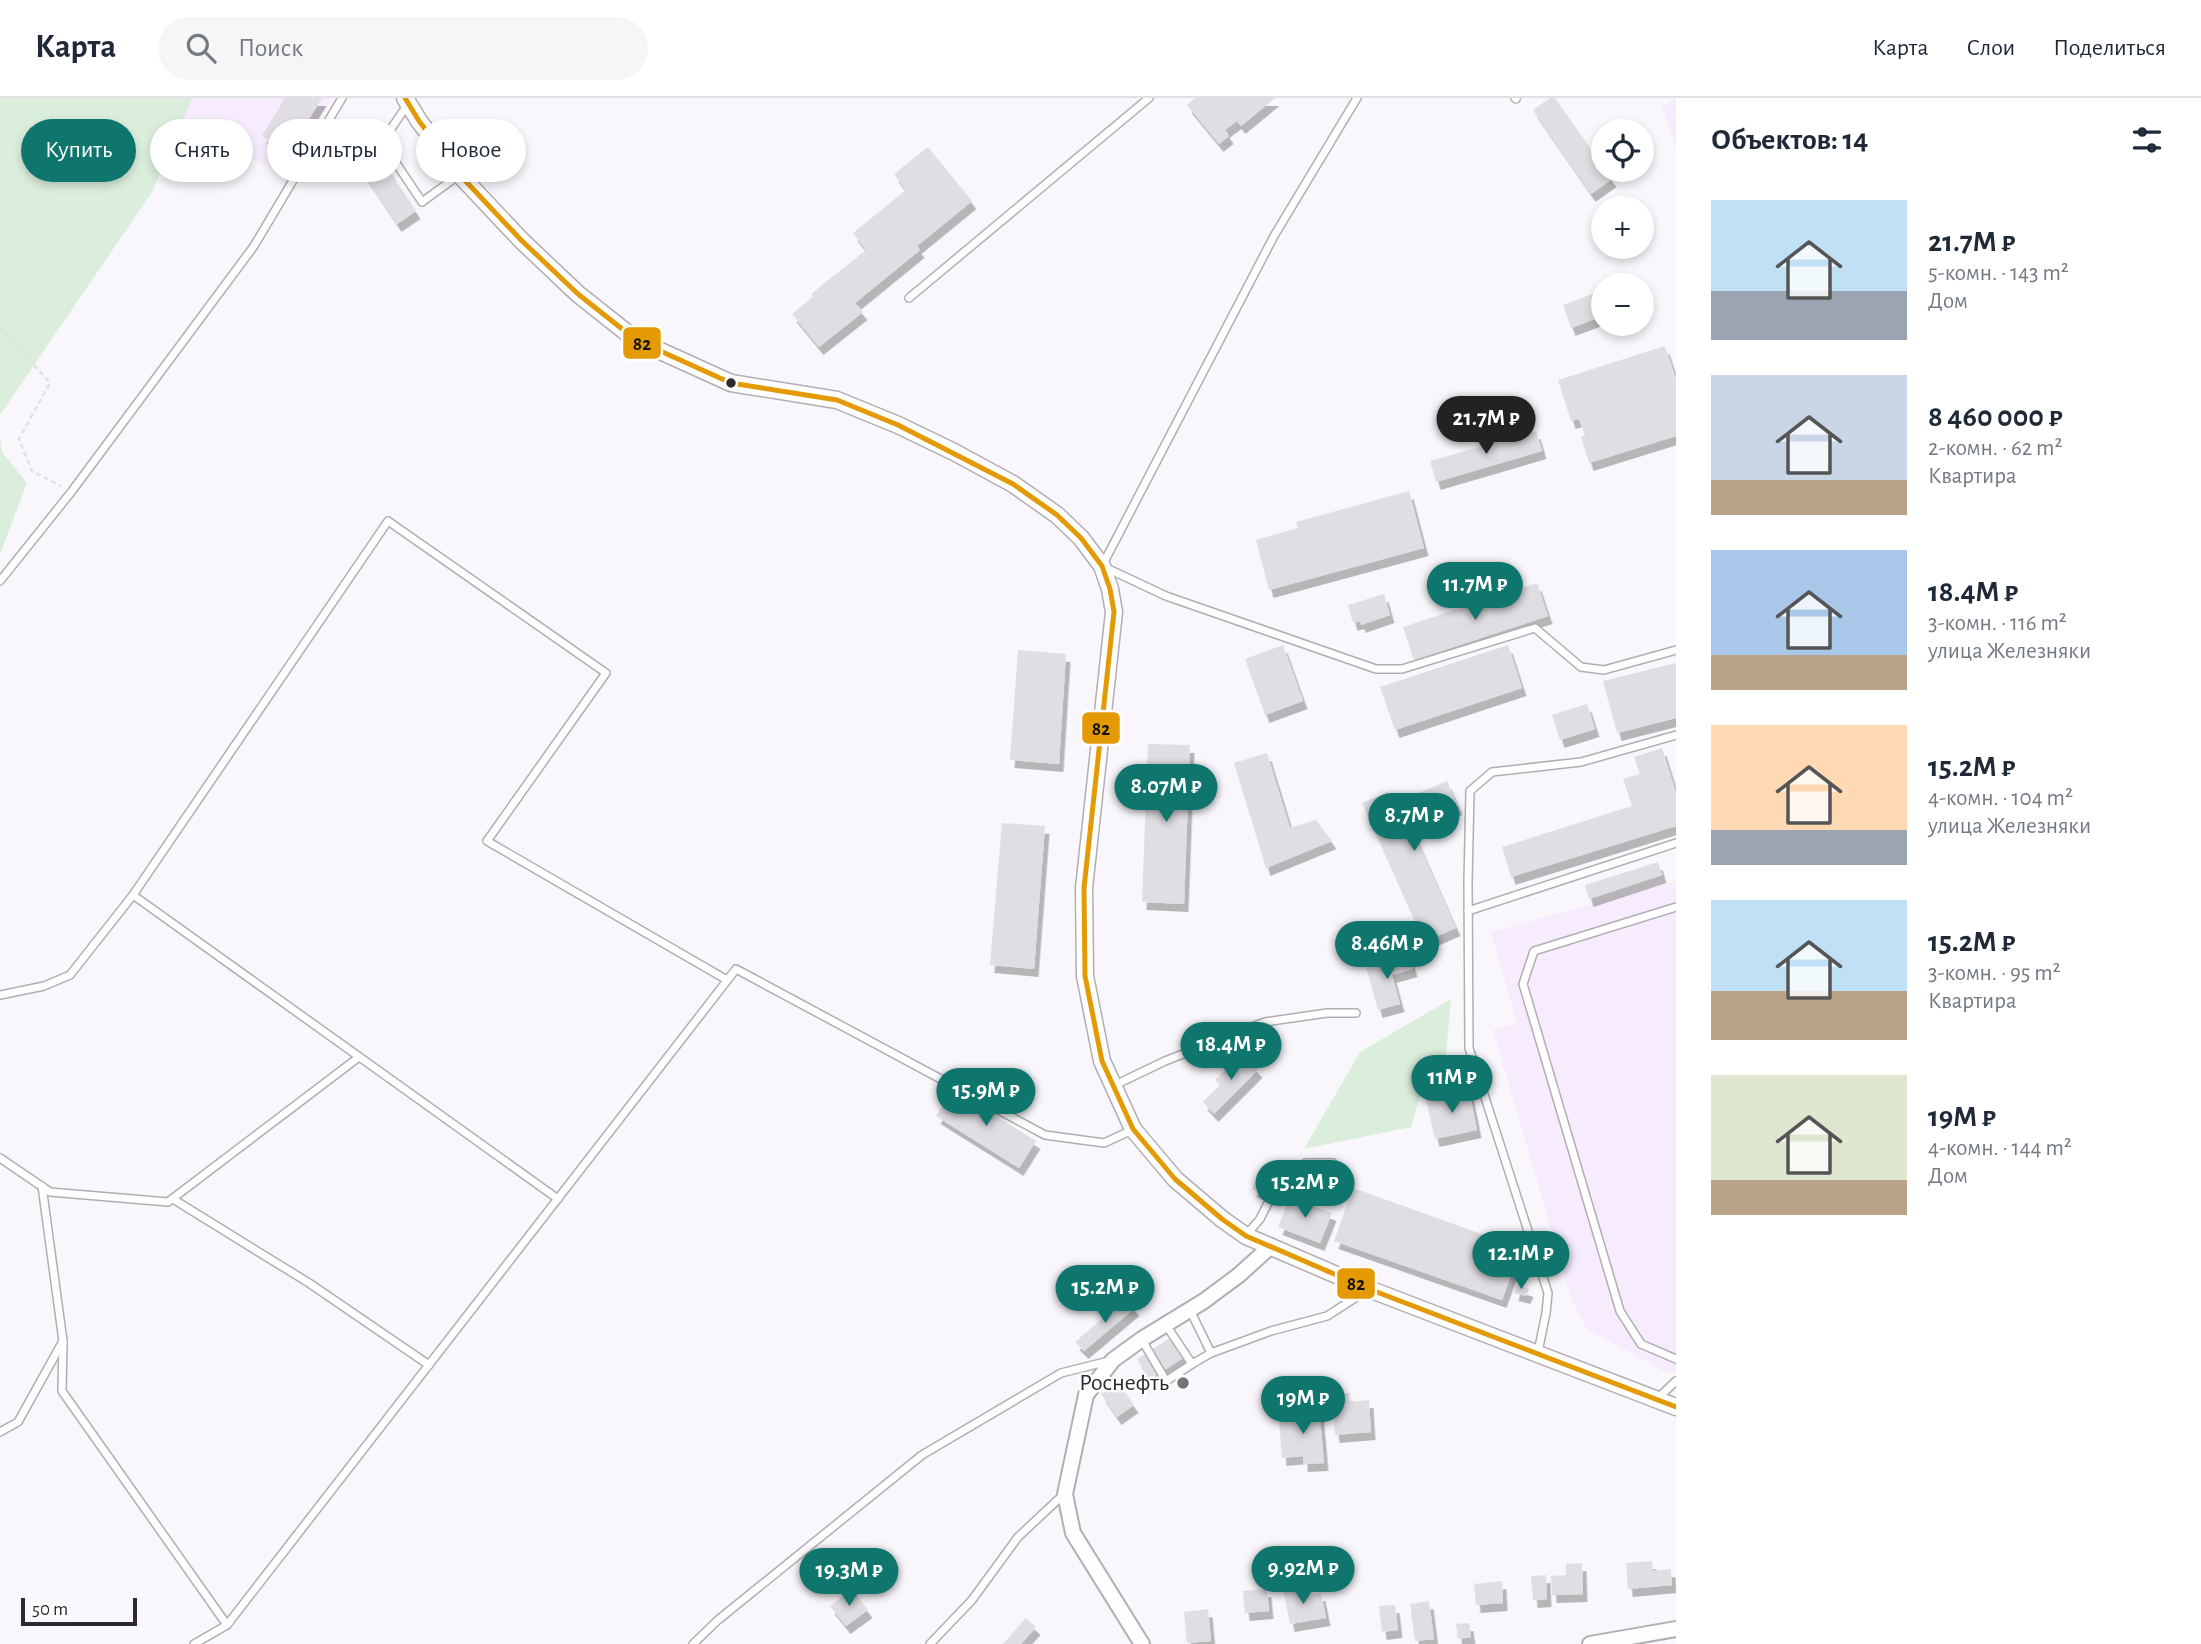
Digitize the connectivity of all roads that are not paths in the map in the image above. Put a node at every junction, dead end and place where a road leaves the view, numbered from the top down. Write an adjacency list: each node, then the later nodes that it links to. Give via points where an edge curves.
1 (342, 98): 10 (lane, via 254,246)
2 (1149, 98): 8 (lane)
3 (1357, 98): 9 (lane, via 1274,236)
4 (407, 101): 5 (street); 6 (lane, via 382,142 422,202)
5 (418, 119)
6 (449, 182)
7 (467, 182): 9 (street, via 578,294 636,340 731,383 837,400 954,452 1057,515 1082,538)
8 (909, 298)
9 (1102, 566): 11 (lane, via 1166,596 1376,669 1402,669 1535,628 1581,667 1604,670); 21 (street, via 1114,612 1084,888 1085,976 1102,1061)
10 (0, 581)
11 (1676, 650)
12 (1676, 735): 16 (lane, via 1581,762 1492,772 1470,791)
13 (1676, 843): 16 (lane)
14 (133, 895): 17 (lane, via 388,521 606,673 487,841); 18 (lane, via 69,975 44,986); 20 (lane)
15 (1676, 907): 37 (lane, via 1534,951 1523,984 1620,1311 1641,1344)
16 (1468, 911): 35 (lane, via 1469,1048 1548,1293)
17 (727, 980): 22 (lane, via 736,969 1045,1135 1104,1143); 27 (lane)
18 (0, 995)
19 (1356, 1013): 21 (lane, via 1265,1022)
20 (359, 1057): 26 (lane); 27 (lane)
21 (1113, 1087): 22 (street)
22 (1133, 1129): 28 (street, via 1175,1178)
23 (0, 1158): 25 (lane)
24 (1333, 1163): 28 (lane, via 1306,1163 1280,1179)
25 (42, 1186): 26 (lane, via 50,1192); 34 (lane)
26 (173, 1199): 40 (lane, via 309,1283)
27 (558, 1199): 40 (lane)
28 (1246, 1236): 29 (street)
29 (1271, 1246): 30 (street); 31 (street)
30 (1369, 1289): 35 (street); 36 (lane, via 1326,1316)
31 (1190, 1310): 32 (street); 36 (lane)
32 (1166, 1325): 33 (street); 39 (lane)
33 (1142, 1339): 38 (street); 39 (lane, via 1166,1381)
34 (63, 1340): 44 (lane, via 18,1422); 46 (lane, via 62,1391)
35 (1538, 1352): 42 (street)
36 (1211, 1353): 39 (lane)
37 (1676, 1359)
38 (1114, 1360): 45 (street, via 1086,1395); 49 (lane, via 1061,1373 922,1455)
39 (1192, 1364)
40 (429, 1365): 46 (lane)
41 (1676, 1381): 42 (lane)
42 (1657, 1400): 43 (street)
43 (1676, 1407)
44 (0, 1432)
45 (1065, 1493): 50 (lane, via 1018,1536 972,1600); 51 (street, via 1073,1533)
46 (227, 1625): 48 (lane)
47 (1676, 1629): 52 (street)
48 (194, 1644)
49 (693, 1644)
50 (930, 1644)
51 (1142, 1644)
52 (1590, 1644)

